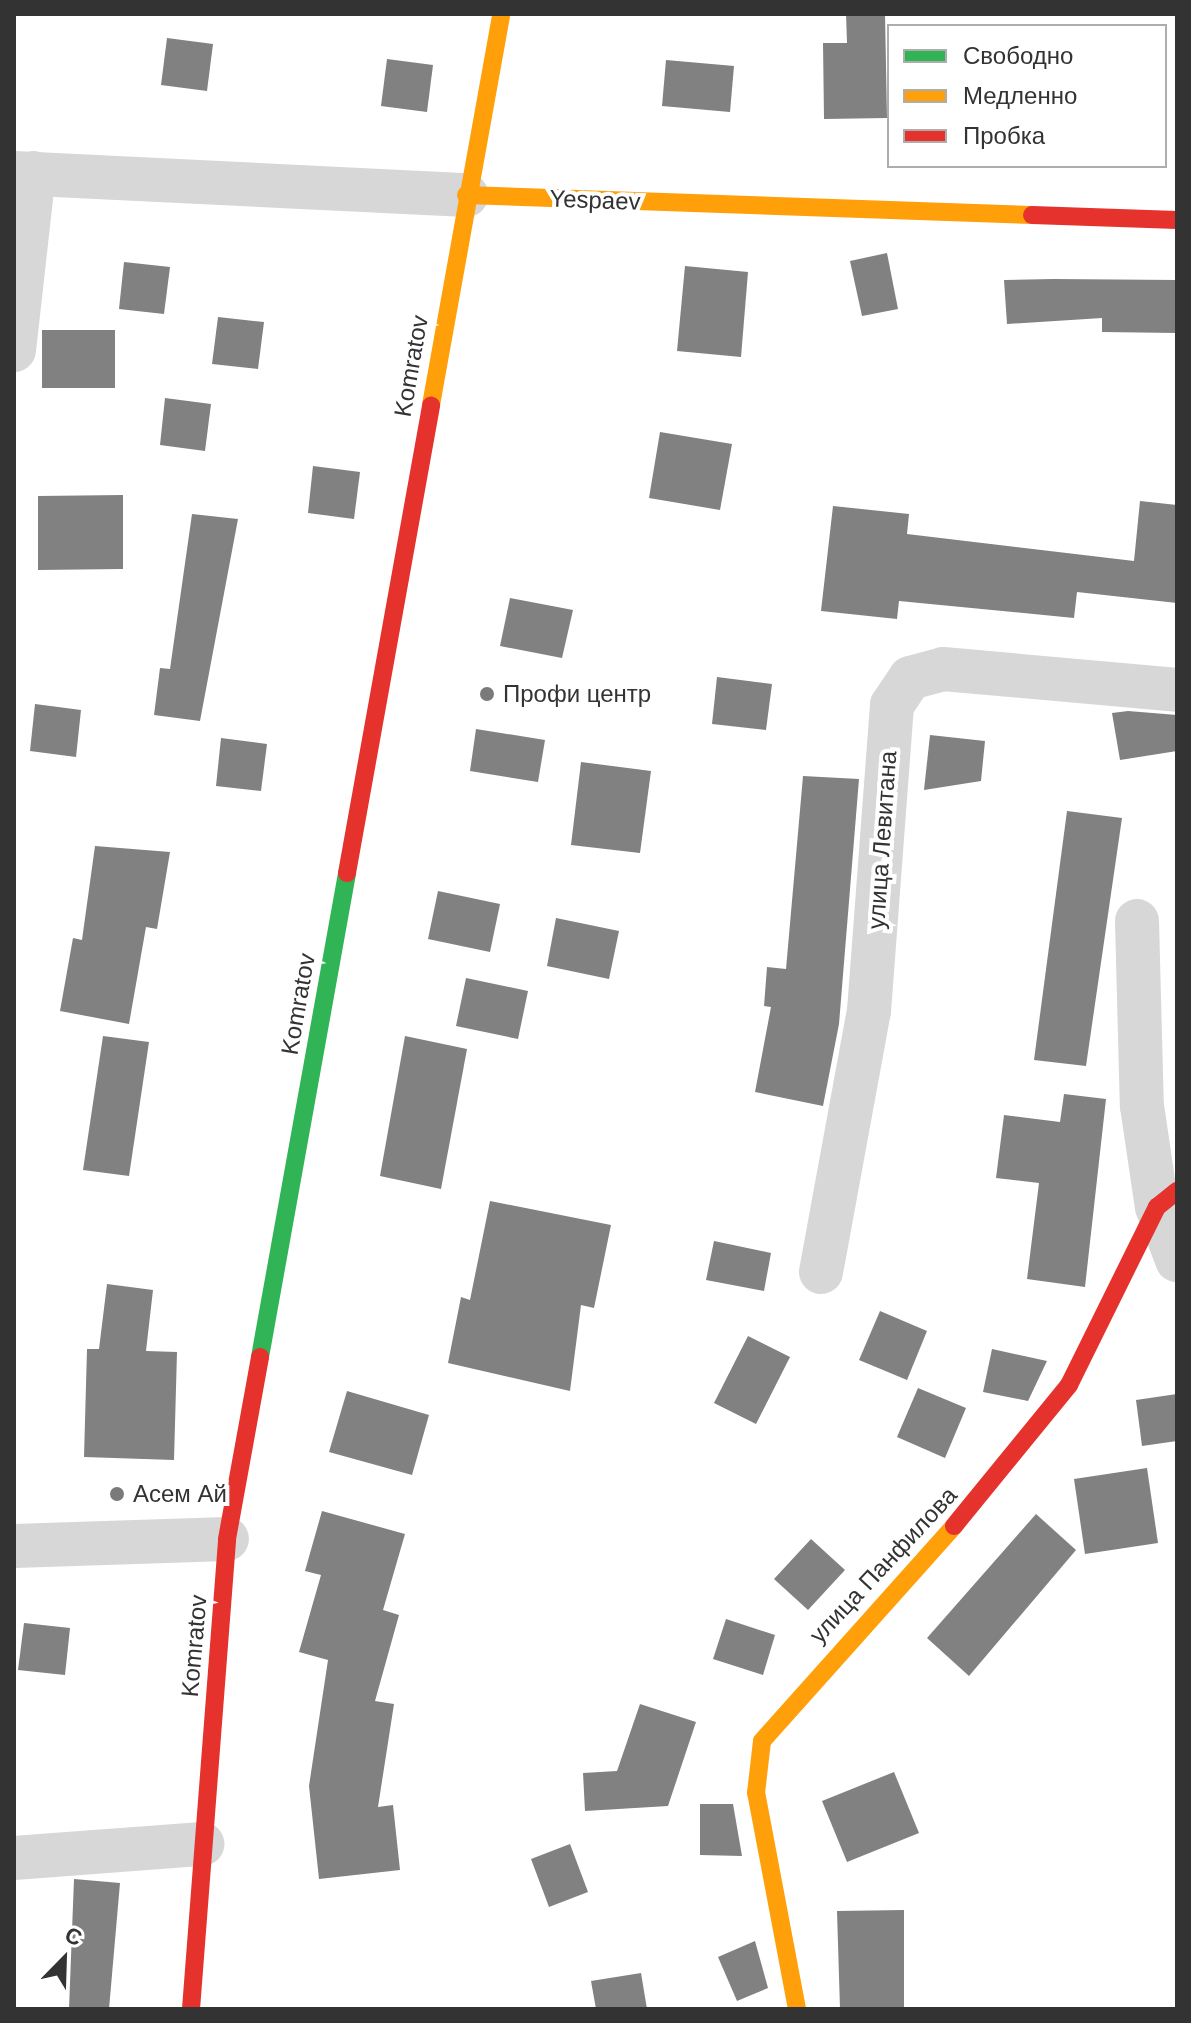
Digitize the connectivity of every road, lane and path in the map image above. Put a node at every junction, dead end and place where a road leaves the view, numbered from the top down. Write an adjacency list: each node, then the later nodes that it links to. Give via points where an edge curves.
1 (501, 14): 3 (street, Komratov)
2 (24, 173): 3 (street, Yespaev); 5 (street)
3 (466, 195): 4 (street, Yespaev); 11 (street, Komratov)
4 (1177, 220)
5 (14, 350)
6 (1177, 690): 10 (street, улица Левитана, via 943,669 910,678 892,705 869,1011)
7 (1137, 921): 8 (street, via 1142,1106)
8 (1167, 1199): 9 (street); 16 (street, улица Панфилова, via 1069,1385 1037,1433 762,1741 756,1793)
9 (1177, 1260)
10 (821, 1272)
11 (227, 1539): 12 (street); 13 (street, Komratov)
12 (14, 1546)
13 (202, 1844): 14 (street); 15 (street, Komratov)
14 (14, 1858)
15 (191, 2009)
16 (797, 2009)

